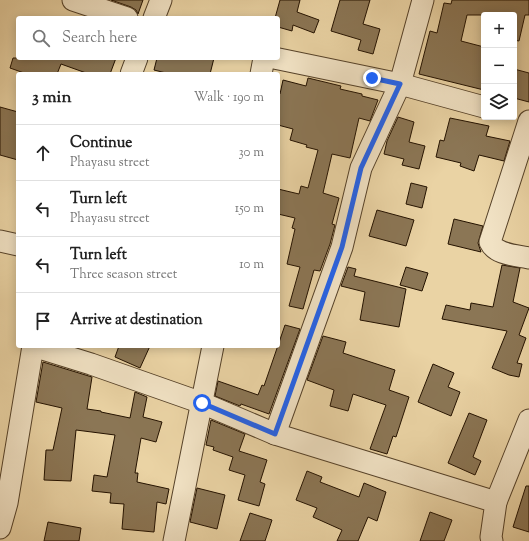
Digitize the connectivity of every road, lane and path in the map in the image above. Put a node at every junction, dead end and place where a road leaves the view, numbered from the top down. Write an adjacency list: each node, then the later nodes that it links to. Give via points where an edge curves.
1 (73, 0): 4 (street)
2 (161, 0): 5 (street)
3 (423, 0): 11 (street)
4 (121, 16)
5 (155, 16)
6 (280, 59): 11 (street)
7 (136, 60): 9 (street)
8 (264, 60): 10 (street)
9 (132, 72)
10 (261, 72)
11 (400, 84): 12 (street); 23 (street, via 361,168 342,247)
12 (481, 106)
13 (517, 117): 14 (street)
14 (529, 120): 17 (street, via 490,242 492,248 501,252)
15 (0, 241): 16 (street)
16 (16, 245)
17 (529, 258)
18 (33, 348): 25 (street, via 7,503)
19 (39, 348): 21 (street)
20 (212, 348): 21 (street)
21 (202, 403): 23 (street); 26 (street)
22 (529, 420): 24 (street)
23 (275, 434): 24 (street)
24 (496, 502): 27 (street)
25 (0, 528)
26 (174, 541)
27 (492, 541)

